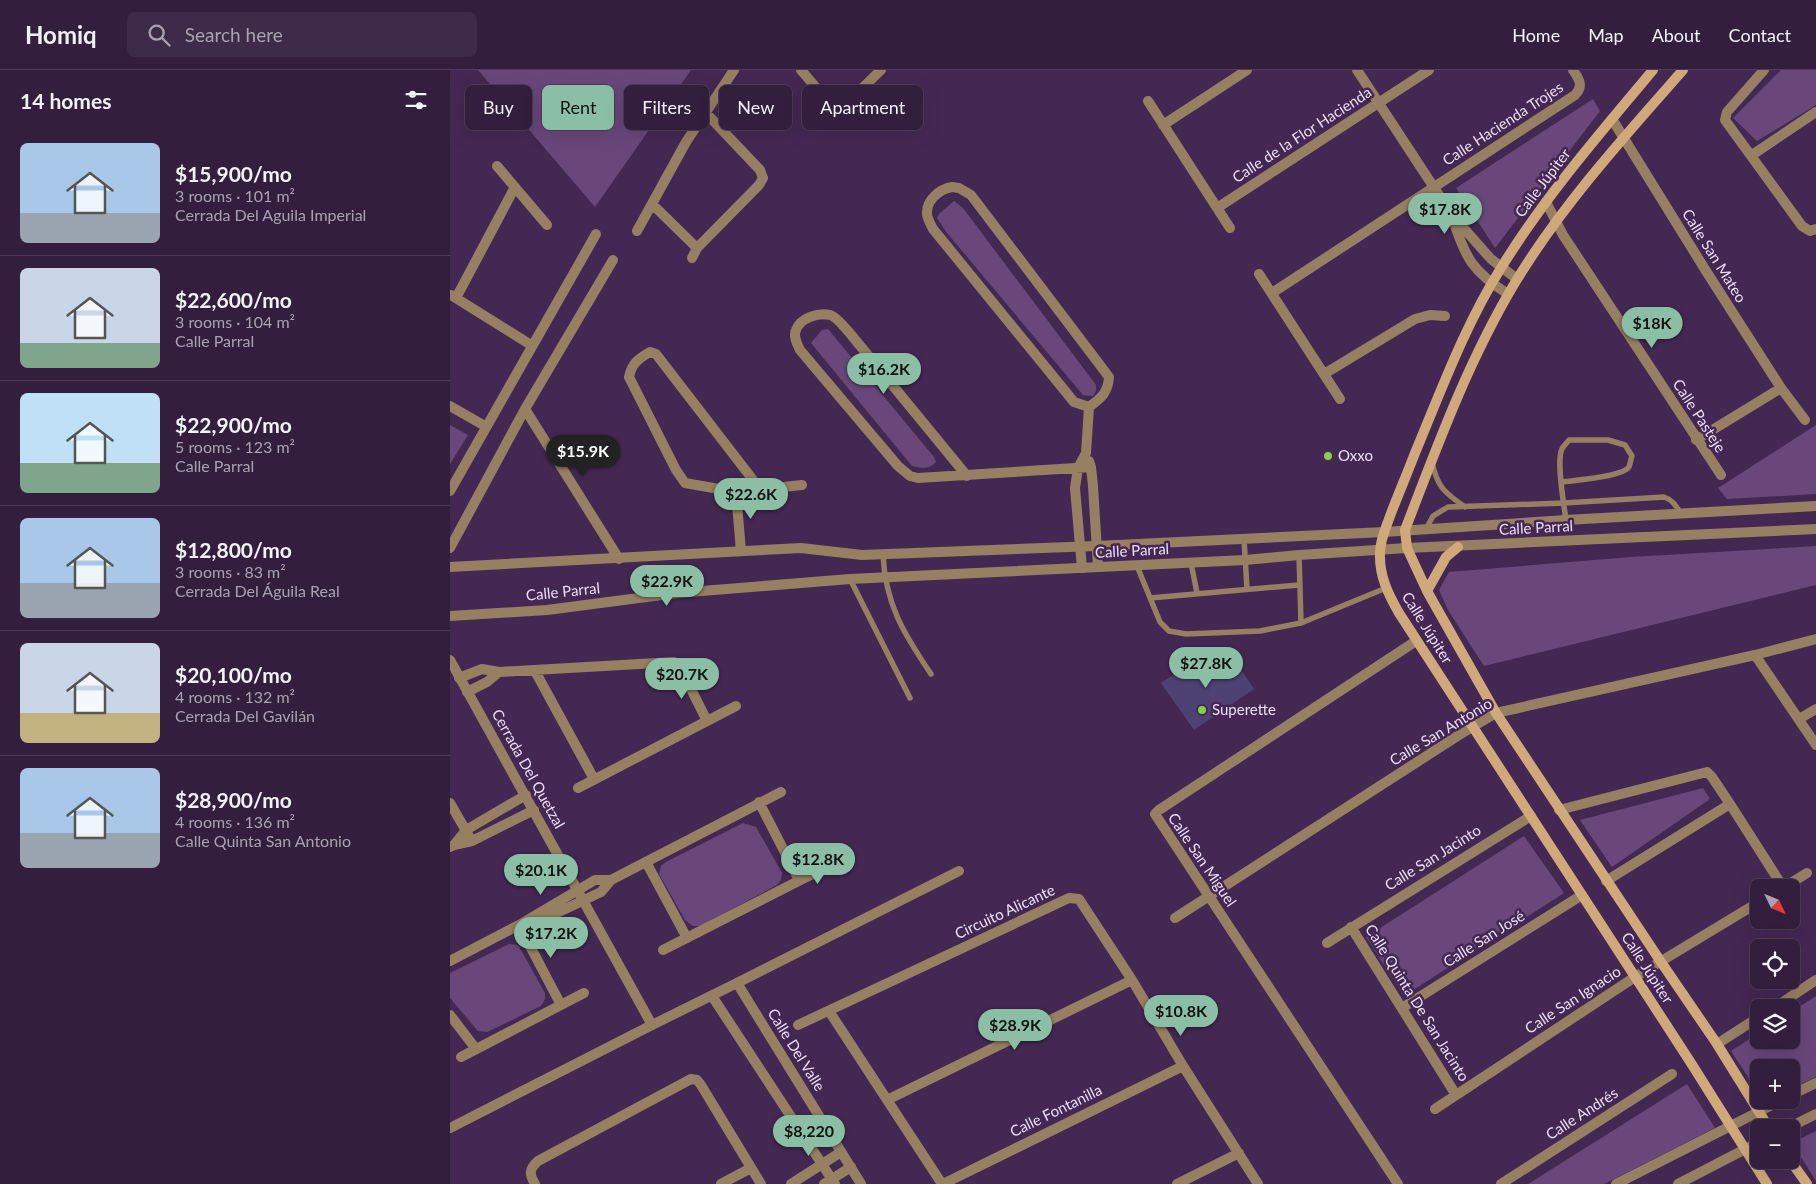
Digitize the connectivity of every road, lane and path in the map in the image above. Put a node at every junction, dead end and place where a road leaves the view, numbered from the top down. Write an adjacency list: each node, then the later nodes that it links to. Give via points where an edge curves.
1 (734, 70): 13 (street)
2 (801, 70): 3 (street, via 831,105 839,107)
3 (881, 70)
4 (1247, 70): 17 (street)
5 (1358, 70): 12 (street)
6 (1429, 70): 12 (street, Calle de la Flor Hacienda)
7 (1573, 70): 23 (street, Calle Hacienda Trojes, via 1581,83 1575,95)
8 (1653, 70): 16 (main road, Calle Júpiter)
9 (1683, 70): 19 (main road, Calle Júpiter)
10 (1764, 70): 20 (street, via 1724,118)
11 (1148, 101): 17 (street)
12 (1379, 103): 23 (street); 26 (street, Calle de la Flor Hacienda)
13 (709, 106)
14 (1816, 112): 20 (street)
15 (709, 116): 34 (street, via 760,170 763,178 760,185)
16 (1612, 119): 19 (street, Calle San Mateo); 24 (main road, Calle Júpiter)
17 (1163, 125): 26 (street)
18 (694, 130): 25 (street)
19 (1623, 139): 28 (main road, Calle Júpiter); 47 (street, Calle San Mateo)
20 (1752, 155): 31 (street, via 1802,226 1810,231)
21 (497, 166): 22 (street)
22 (515, 187): 29 (street); 43 (street)
23 (1433, 187): 27 (street); 41 (street, Calle Hacienda Trojes)
24 (1546, 202): 28 (street, Calle Pasteje); 37 (main road, Calle Júpiter)
25 (652, 204): 32 (street); 34 (street)
26 (1217, 208): 30 (street)
27 (1452, 216): 37 (street); 40 (street, via 1462,248)
28 (1556, 222): 39 (main road, Calle Júpiter); 54 (street, Calle Pasteje)
29 (547, 225)
30 (1230, 228)
31 (1816, 229)
32 (637, 231)
33 (596, 234): 45 (street)
34 (697, 248): 35 (street)
35 (692, 258)
36 (613, 260): 51 (street)
37 (1501, 267): 39 (street); 40 (main road, Calle Júpiter)
38 (1259, 274): 41 (street)
39 (1517, 280): 42 (main road, Calle Júpiter)
40 (1492, 284): 42 (street); 74 (main road, Calle Júpiter, via 1446,379)
41 (1272, 294): 46 (street)
42 (1508, 294): 56 (main road, Calle Júpiter)
43 (453, 296): 45 (street)
44 (1445, 316): 46 (street, via 1415,319)
45 (531, 346): 53 (street)
46 (1324, 374): 48 (street)
47 (1782, 388): 52 (street, Calle San Mateo); 54 (street)
48 (1340, 399)
49 (450, 406): 53 (street)
50 (1089, 407): 50 (street, via 1074,402 933,229 927,214 930,200 944,188 959,188 971,195 1109,377 1104,396); 55 (street)
51 (525, 409): 79 (street); 85 (street)
52 (1805, 420)
53 (485, 426): 64 (street)
54 (1696, 440): 59 (street, Calle Pasteje)
55 (1086, 453): 57 (street); 58 (street)
56 (1432, 458): 68 (lane, via 1435,478 1448,495); 73 (main road, Calle Júpiter)
57 (1091, 467): 58 (street); 77 (street)
58 (1078, 468): 60 (street); 76 (street, via 1076,488)
59 (1720, 475)
60 (967, 476): 60 (street, via 918,478 903,471 800,350 795,338 796,330 804,321 820,313 833,316)
61 (1562, 482): 61 (lane, via 1624,472 1632,456 1625,446 1608,440 1569,440 1562,448 1560,458); 66 (lane)
62 (802, 485): 63 (street)
63 (760, 489): 65 (street); 65 (street, via 656,354 650,352 638,359 629,376 685,483)
64 (450, 491)
65 (736, 492): 81 (street)
66 (1564, 504): 68 (lane); 69 (lane, via 1664,497 1670,499); 70 (lane)
67 (1816, 506): 69 (street, Calle Parral)
68 (1465, 507): 71 (lane, via 1442,509 1433,516)
69 (1681, 514): 70 (street, Calle Parral)
70 (1566, 520): 71 (street, Calle Parral)
71 (1426, 529): 73 (street, Calle Parral)
72 (1816, 529): 78 (street, Calle Parral)
73 (1405, 530): 74 (street, Calle Parral); 80 (main road, Calle Júpiter)
74 (1384, 532): 75 (street, Calle Parral); 82 (main road, Calle Júpiter)
75 (1244, 539): 77 (street, Calle Parral); 86 (lane)
76 (1080, 546): 77 (street, Calle Parral); 83 (street, Calle Parral); 91 (street)
77 (1096, 546): 89 (street)
78 (1458, 547): 80 (street, Calle Parral); 97 (main road, via 1446,558)
79 (450, 548)
80 (1407, 548): 82 (street, Calle Parral); 97 (main road, Calle Júpiter)
81 (740, 551): 83 (street, Calle Parral, via 801,548 862,555); 85 (street, Calle Parral)
82 (1380, 551): 84 (street, Calle Parral); 95 (main road, Calle Júpiter)
83 (883, 554): 92 (lane)
84 (1298, 555): 86 (street, Calle Parral); 94 (lane)
85 (619, 558): 90 (street, Calle Parral)
86 (1245, 560): 87 (street, Calle Parral); 96 (lane)
87 (1191, 563): 88 (street, Calle Parral); 98 (lane)
88 (1137, 566): 89 (street, Calle Parral); 99 (lane)
89 (1098, 567): 91 (street, Calle Parral)
90 (450, 568)
91 (1082, 568): 92 (street, Calle Parral)
92 (884, 577): 93 (street, Calle Parral); 108 (lane, via 900,624)
93 (850, 579): 100 (street, Calle Parral, via 677,593 547,610); 111 (lane)
94 (1299, 585): 96 (lane); 101 (lane)
95 (1386, 588): 101 (lane); 103 (main road, Calle Júpiter)
96 (1247, 589): 98 (lane)
97 (1427, 591): 114 (main road, Calle Júpiter)
98 (1197, 593): 99 (lane)
99 (1150, 598): 101 (lane, via 1160,622 1169,630 1186,634 1260,631)
100 (450, 616)
101 (1301, 623)
102 (1816, 639): 104 (street, Calle San Antonio)
103 (1416, 641): 117 (main road, Calle Júpiter); 143 (street, Calle San Miguel, via 1156,812 1155,816)
104 (1755, 655): 114 (street, Calle San Antonio); 115 (street)
105 (450, 660): 109 (street, Cerrada Del Quetzal)
106 (535, 671): 107 (street); 116 (street, via 674,662 680,667); 119 (street)
107 (499, 672): 109 (street, via 482,669); 110 (street)
108 (931, 674)
109 (459, 678): 110 (street, Cerrada Del Quetzal)
110 (467, 692): 122 (street, Cerrada Del Quetzal)
111 (910, 698)
112 (736, 706): 116 (street)
113 (1816, 709): 115 (street)
114 (1496, 713): 117 (street, Calle San Antonio); 127 (main road, Calle Júpiter)
115 (1798, 719): 118 (street)
116 (707, 721): 119 (street)
117 (1474, 727): 128 (main road, Calle Júpiter); 143 (street, Calle San Antonio)
118 (1816, 745)
119 (594, 779): 120 (street)
120 (578, 788)
121 (781, 792): 123 (street)
122 (526, 795): 126 (street, Cerrada Del Quetzal); 129 (street)
123 (759, 802): 132 (street); 139 (street)
124 (450, 803): 129 (street)
125 (1730, 804): 127 (street, via 1712,777 1704,772); 136 (street); 140 (street)
126 (534, 810): 130 (street); 141 (street, Cerrada Del Quetzal)
127 (1559, 810): 140 (main road, Calle Júpiter)
128 (1531, 816): 142 (main road, Calle Júpiter); 148 (street, Calle San Jacinto)
129 (466, 830): 130 (street); 131 (street)
130 (472, 841): 131 (street)
131 (452, 846)
132 (646, 862): 138 (street); 149 (street)
133 (826, 867): 139 (street)
134 (959, 871): 157 (street)
135 (1807, 873): 137 (street)
136 (1778, 879)
137 (1797, 879)
138 (611, 880): 141 (street, via 595,880); 144 (street, via 601,892)
139 (799, 880): 149 (street)
140 (1606, 881): 153 (main road, Calle Júpiter)
141 (578, 890): 144 (street, Cerrada Del Quetzal); 147 (street)
142 (1582, 895): 154 (main road, Calle Júpiter); 162 (street, Calle San José)
143 (1208, 897): 146 (street, Calle San Antonio); 203 (street, Calle San Miguel)
144 (583, 900): 147 (street, via 542,920); 166 (street, Cerrada Del Quetzal)
145 (1750, 907): 153 (street, Calle San Ignacio)
146 (1175, 918)
147 (519, 925): 152 (street); 161 (street)
148 (1351, 927): 150 (street, Calle San Jacinto); 162 (street, Calle Quinta De San Jacinto)
149 (687, 938): 151 (street)
150 (1327, 942)
151 (663, 950)
152 (450, 961)
153 (1660, 962): 154 (street, Calle San Ignacio); 168 (main road, Calle Júpiter)
154 (1635, 978): 175 (street, Calle San Ignacio); 183 (main road, Calle Júpiter)
155 (1132, 980): 163 (street, Circuito Alicante, via 1083,903 1069,898); 171 (street, Circuito Alicante); 176 (street)
156 (1816, 980): 160 (street)
157 (737, 983): 159 (street); 187 (street, Calle Del Valle)
158 (584, 993): 161 (street)
159 (712, 996): 166 (street); 189 (street)
160 (1788, 999)
161 (561, 1005): 169 (street)
162 (1402, 1008): 175 (street, Calle Quinta De San Jacinto)
163 (829, 1011): 167 (street, Circuito Alicante); 176 (street)
164 (450, 1015): 169 (street)
165 (1750, 1023): 168 (street)
166 (652, 1025): 184 (street)
167 (798, 1025)
168 (1717, 1044): 179 (main road, Calle Júpiter)
169 (476, 1049): 170 (street)
170 (461, 1057)
171 (1183, 1066): 188 (street, Circuito Alicante); 200 (street, Calle Fontanilla)
172 (1672, 1074): 194 (street, Calle Andrés)
173 (1816, 1083): 174 (street)
174 (1800, 1091)
175 (1456, 1095): 177 (street, Calle San Ignacio)
176 (887, 1100): 200 (street)
177 (1435, 1109)
178 (1763, 1109): 179 (street)
179 (1759, 1111): 181 (main road, Calle Júpiter); 183 (street)
180 (1816, 1114): 182 (street)
181 (1764, 1119)
182 (1800, 1122)
183 (1731, 1126): 186 (main road, Calle Júpiter); 204 (street)
184 (450, 1128)
185 (1750, 1146): 186 (street)
186 (1744, 1149): 205 (street); 206 (main road, Calle Júpiter)
187 (841, 1152): 189 (street); 190 (street, Calle Del Valle)
188 (1239, 1153): 201 (street); 202 (street, Circuito Alicante)
189 (822, 1164): 193 (street); 198 (street)
190 (851, 1167): 193 (street); 199 (street, Calle Del Valle)
191 (752, 1168): 195 (street, via 701,1085 691,1079 538,1161 530,1176); 196 (street); 197 (street)
192 (1796, 1169): 207 (main road)
193 (830, 1182)
194 (1507, 1182)
195 (534, 1184)
196 (721, 1184)
197 (761, 1184)
198 (791, 1184)
199 (861, 1184)
200 (942, 1184)
201 (1177, 1184)
202 (1258, 1184)
203 (1398, 1184)
204 (1616, 1184)
205 (1678, 1184)
206 (1767, 1184)
207 (1807, 1184)

